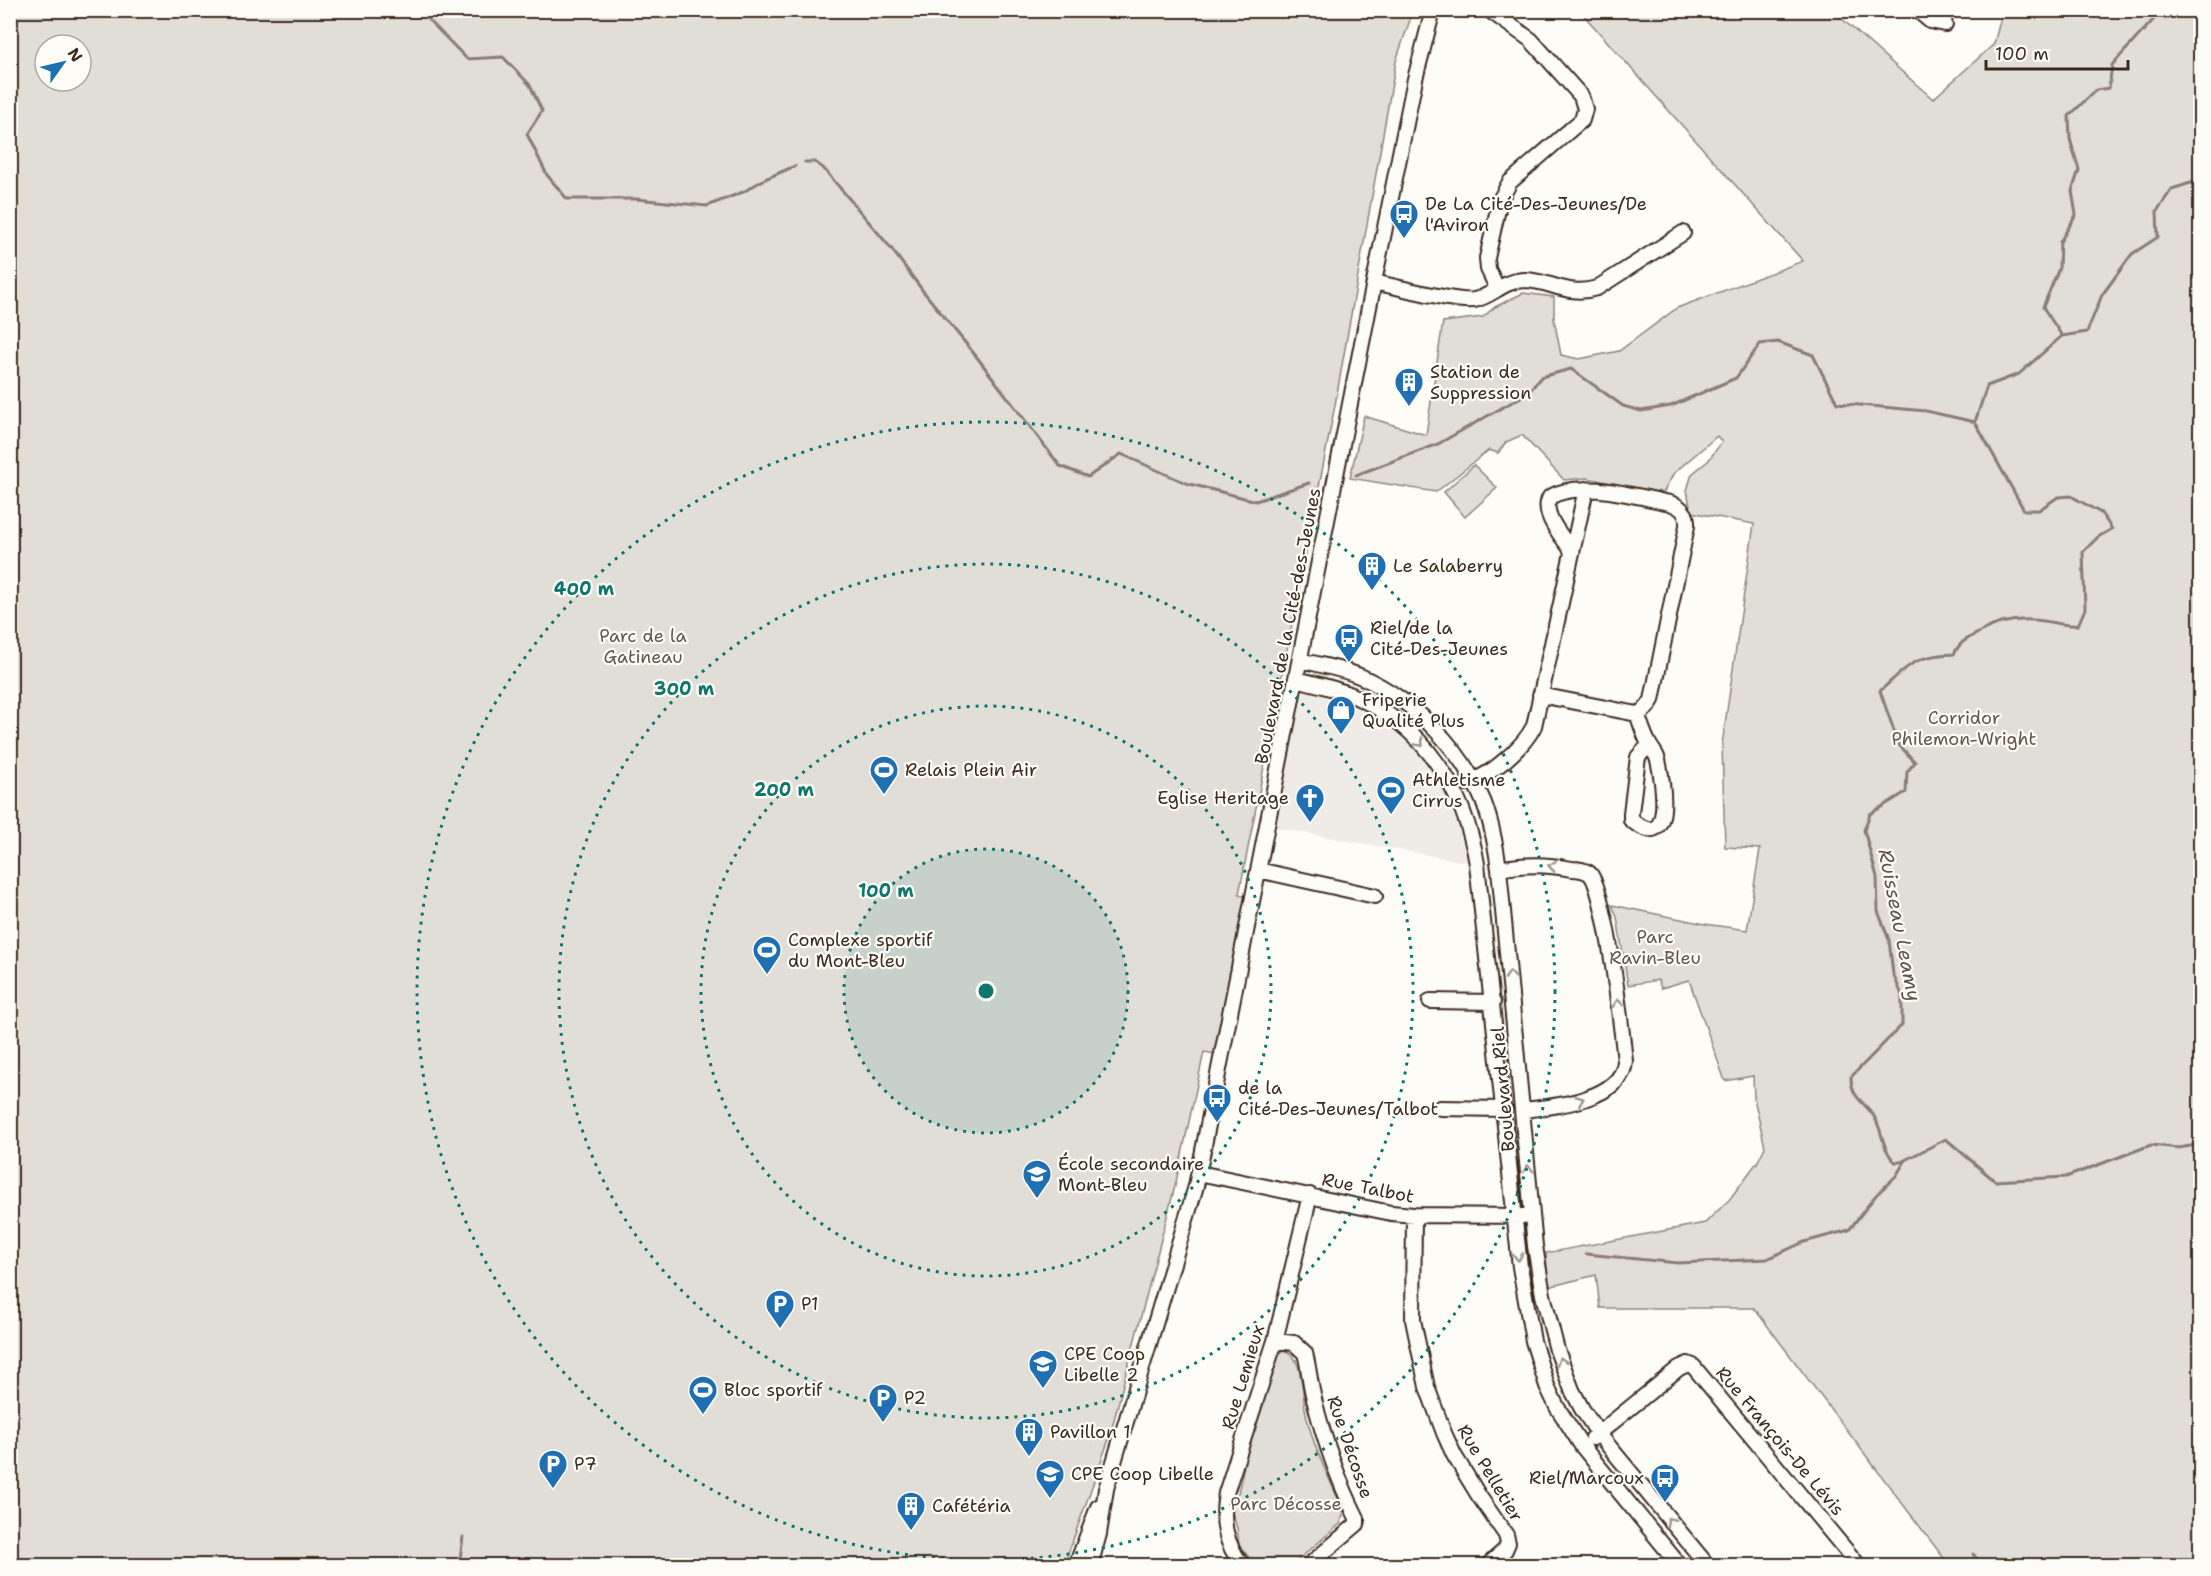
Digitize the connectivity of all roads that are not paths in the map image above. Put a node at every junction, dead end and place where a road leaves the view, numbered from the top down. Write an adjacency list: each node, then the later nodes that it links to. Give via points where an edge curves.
1 (1433, 10): 6 (street, Boulevard de la Cité-des-Jeunes)
2 (1489, 10): 7 (street, via 1531,40 1581,96 1585,109 1582,120 1510,182 1502,194 1487,258)
3 (1917, 10): 4 (street, via 1930,21)
4 (1945, 24)
5 (1683, 233): 7 (street, via 1587,291 1522,280)
6 (1374, 282): 7 (street, via 1468,301); 10 (street, Boulevard de la Cité-des-Jeunes)
7 (1497, 288)
8 (1586, 489): 9 (street); 9 (street, via 1556,494 1547,502 1549,516); 13 (street, via 1677,506 1683,509 1687,520 1652,700)
9 (1572, 551): 12 (street)
10 (1301, 660): 11 (street, Boulevard de la Cité-des-Jeunes); 15 (street, Boulevard Riel, via 1348,671 1401,700 1437,731)
11 (1296, 680): 16 (street, Boulevard Riel, one-way to 16, via 1342,691 1386,713 1422,745); 18 (street, Boulevard de la Cité-des-Jeunes)
12 (1540, 695): 13 (street); 15 (street, via 1534,726 1522,745)
13 (1637, 714): 14 (street)
14 (1649, 745): 14 (street, via 1658,761 1664,811 1656,828 1647,829 1631,820 1631,813 1638,757)
15 (1473, 781): 16 (street); 17 (street, Boulevard Riel, via 1491,824)
16 (1454, 788): 21 (street, Boulevard Riel, via 1475,851)
17 (1499, 869): 24 (street, Boulevard Riel, one-way to 17); 24 (street, one-way to 17, via 1582,1100 1614,1082 1625,1061 1615,977 1593,877 1584,870 1548,865)
18 (1258, 870): 19 (street); 25 (street, Boulevard de la Cité-des-Jeunes)
19 (1375, 896)
20 (1430, 1001): 21 (street)
21 (1493, 1002): 23 (street, Boulevard Riel)
22 (1440, 1108): 23 (street)
23 (1503, 1109): 28 (street, Boulevard Riel)
24 (1523, 1110): 29 (street, Boulevard Riel, one-way to 24)
25 (1199, 1173): 26 (street, Rue Talbot); 33 (street, Boulevard de la Cité-des-Jeunes)
26 (1310, 1195): 27 (street, Rue Talbot); 30 (street, Rue Lemieux)
27 (1414, 1215): 28 (street, Rue Talbot); 40 (street, Rue Pelletier, via 1413,1320 1427,1387 1460,1465 1508,1543)
28 (1514, 1216): 29 (street, Rue Talbot); 32 (street, Boulevard Riel, one-way to 32, via 1527,1315 1539,1362 1557,1407)
29 (1532, 1216): 31 (street, Boulevard Riel, one-way to 29, via 1572,1390 1557,1350 1541,1284)
30 (1275, 1341): 38 (street, Rue Lemieux, via 1224,1503 1228,1543); 39 (street, Rue Décosse, via 1294,1343 1305,1353 1327,1447 1357,1518 1357,1524)
31 (1598, 1433): 32 (street, Rue François-De Lévis); 34 (street, Boulevard Riel, one-way to 31); 42 (street, Rue François-De Lévis, via 1679,1368 1693,1366)
32 (1582, 1446): 35 (street, Boulevard Riel)
33 (1106, 1489): 36 (street, Boulevard de la Cité-des-Jeunes); 37 (street, Boulevard de la Cité-des-Jeunes)
34 (1690, 1544): 35 (street); 41 (street, Boulevard Riel)
35 (1674, 1563)
36 (1076, 1566)
37 (1090, 1566)
38 (1243, 1566)
39 (1308, 1566)
40 (1487, 1566)
41 (1708, 1566)
42 (1859, 1566)

